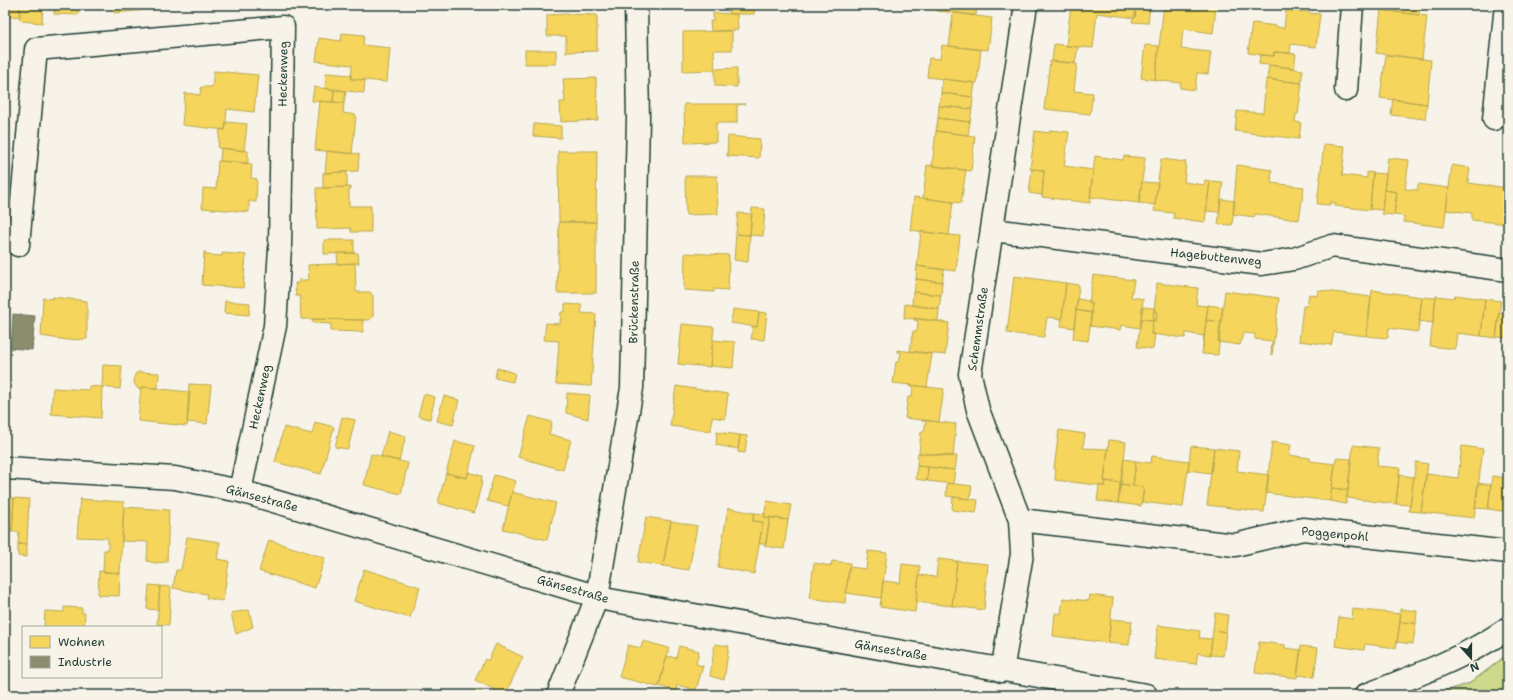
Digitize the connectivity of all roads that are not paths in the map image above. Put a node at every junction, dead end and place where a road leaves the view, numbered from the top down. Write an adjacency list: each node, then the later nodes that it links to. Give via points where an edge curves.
1 (636, 5): 14 (street, Brückenstraße, via 638,119 632,388)
2 (1026, 5): 7 (street, Schemmstraße)
3 (1352, 5): 5 (street)
4 (1506, 5): 6 (street)
5 (1346, 90)
6 (1494, 119)
7 (993, 230): 9 (street, Hagebuttenweg, via 1262,264 1294,260 1332,246); 12 (street, Schemmstraße, via 970,374 978,410)
8 (18, 245): 11 (street, Heckenweg, via 36,50 283,26 280,248 275,326)
9 (1508, 270)
10 (5, 468): 11 (street, Gänsestraße, via 175,478)
11 (240, 491): 14 (street, Gänsestraße)
12 (1020, 520): 13 (street, Poggenpohl, via 1235,546 1303,529); 16 (street, Schemmstraße, via 1022,554)
13 (1508, 552)
14 (597, 597): 16 (street, Gänsestraße); 17 (street, Brückenstraße)
15 (1508, 628): 19 (street, via 1489,641)
16 (1002, 671): 18 (street, Gänsestraße)
17 (558, 695)
18 (1146, 695)
19 (1366, 695)

